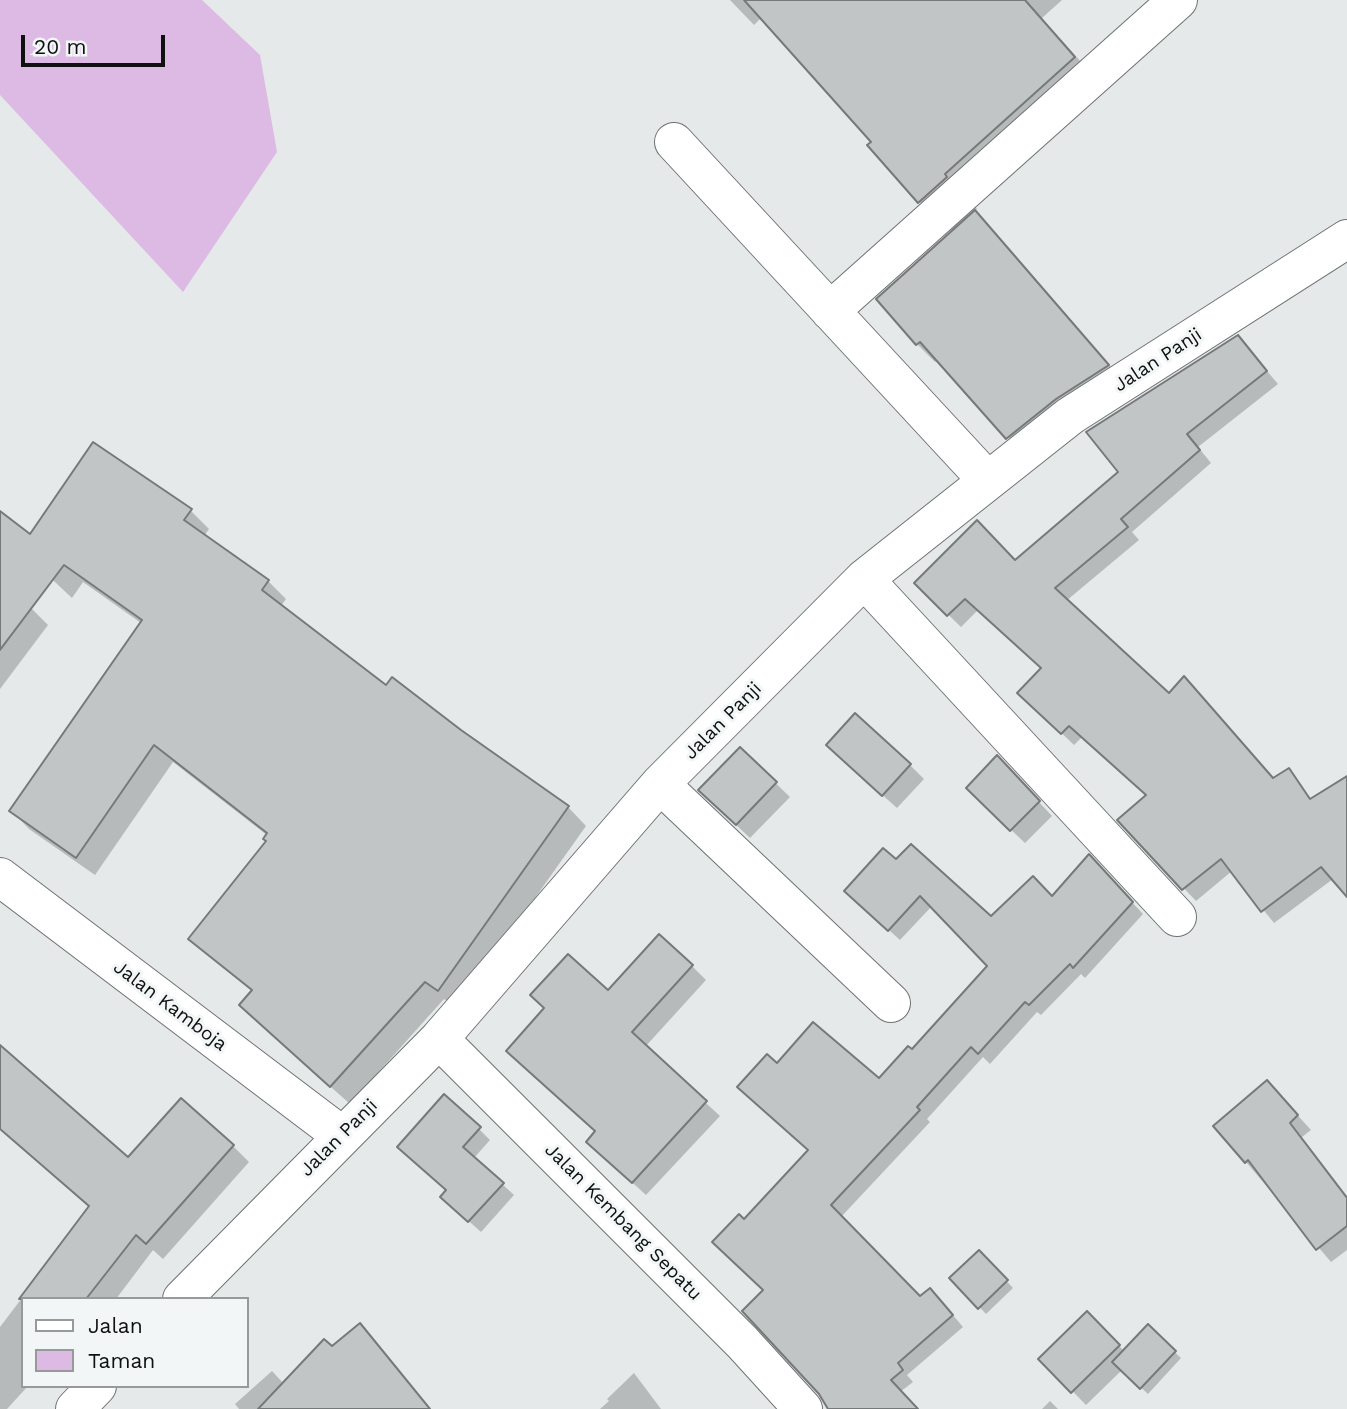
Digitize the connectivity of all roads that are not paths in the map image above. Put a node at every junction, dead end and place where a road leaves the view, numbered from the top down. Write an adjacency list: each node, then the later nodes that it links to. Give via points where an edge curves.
1 (1178, 0): 4 (street)
2 (674, 142): 4 (street)
3 (1347, 239): 5 (street, Jalan Panji, via 1070,416)
4 (830, 311): 5 (street)
5 (988, 481): 6 (street, Jalan Panji)
6 (864, 579): 7 (street, Jalan Panji); 9 (street)
7 (660, 784): 10 (street); 11 (street, Jalan Panji)
8 (0, 877): 12 (street, Jalan Kamboja)
9 (1177, 917)
10 (891, 1003)
11 (439, 1039): 12 (street, Jalan Panji); 16 (street, Jalan Kembang Sepatu, via 742,1342)
12 (341, 1135): 13 (street, Jalan Panji)
13 (184, 1297)
14 (95, 1388): 15 (street)
15 (75, 1409)
16 (803, 1409)

